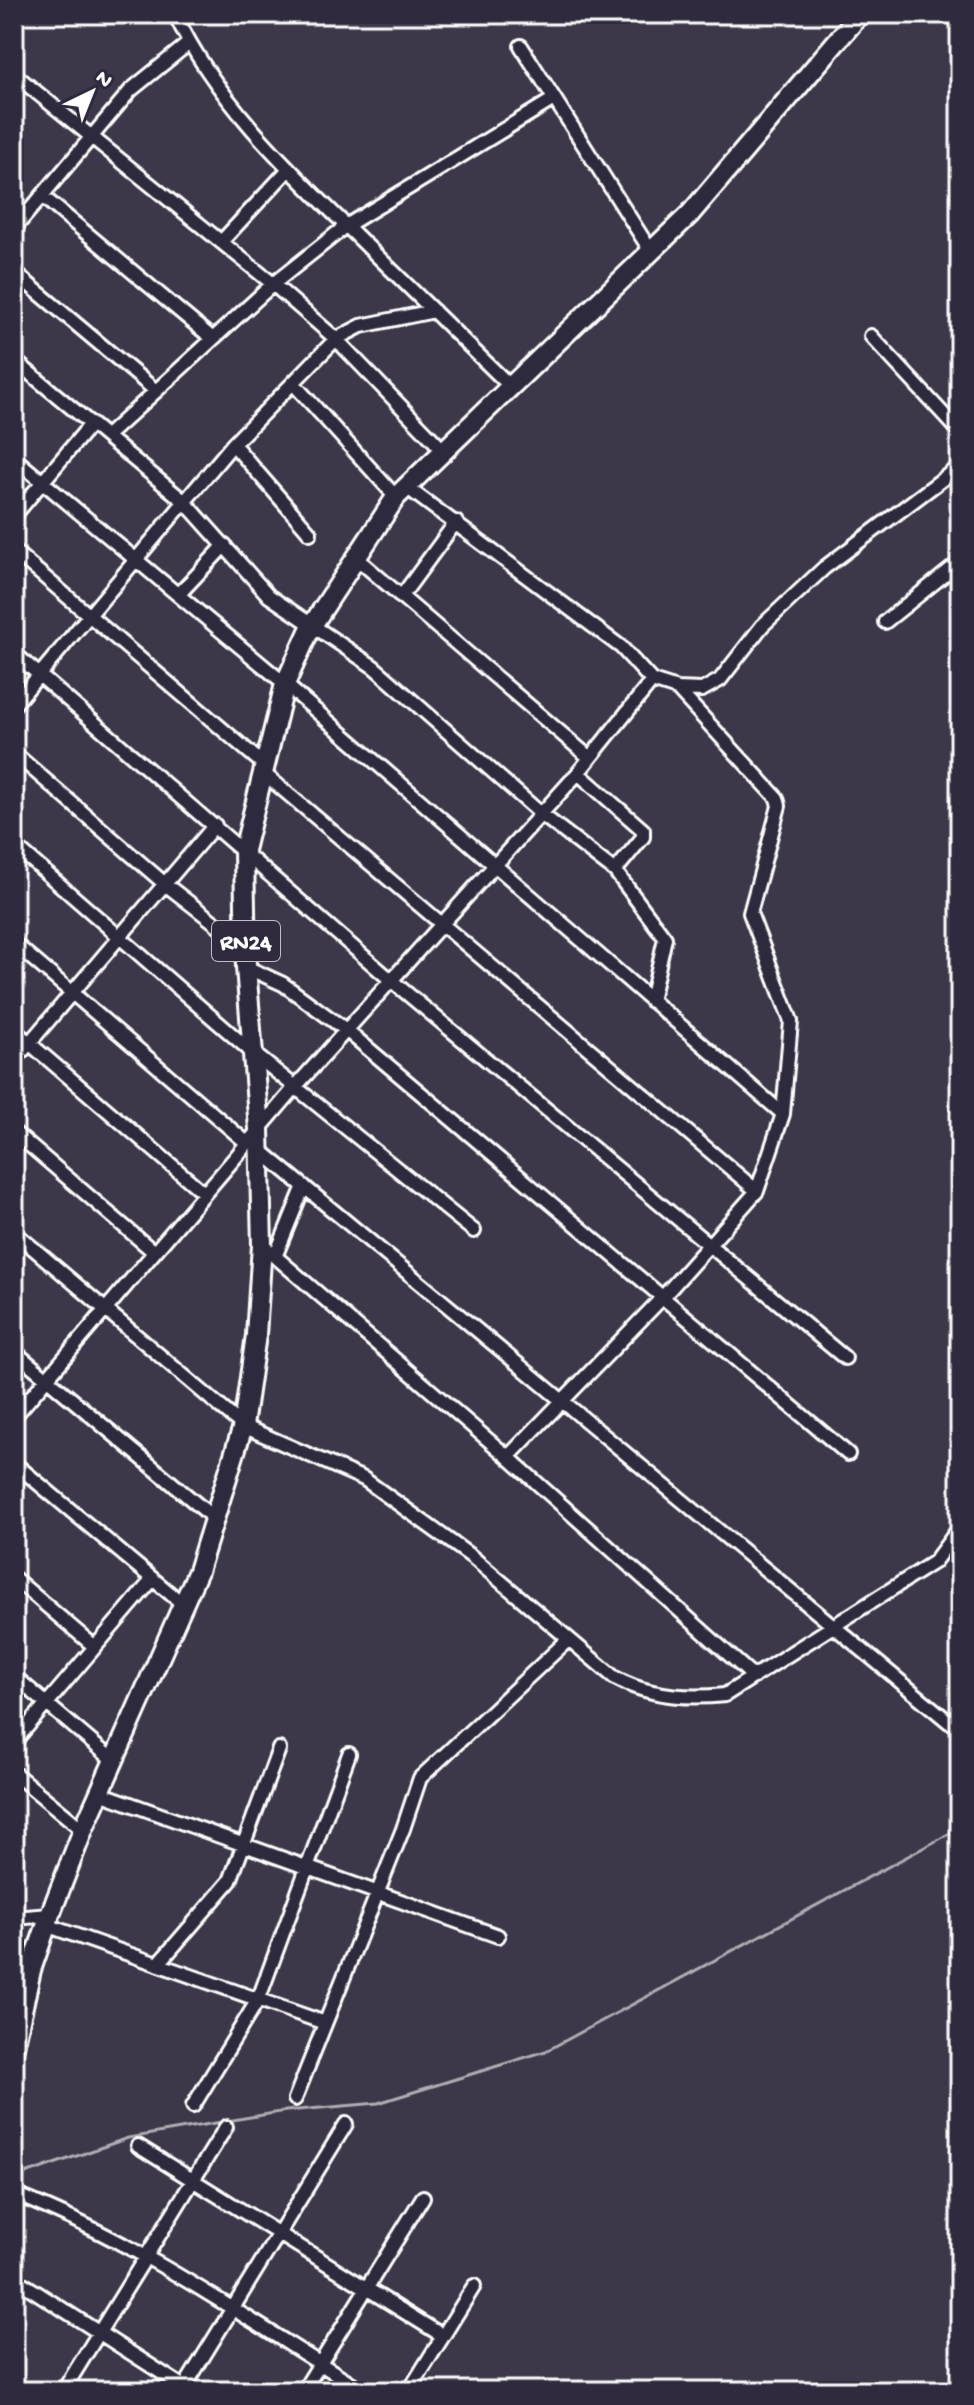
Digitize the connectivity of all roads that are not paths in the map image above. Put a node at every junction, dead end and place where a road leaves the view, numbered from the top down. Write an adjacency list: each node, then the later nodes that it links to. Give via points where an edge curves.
1 (175, 14): 3 (street)
2 (860, 14): 13 (main road, RN24, via 749,149)
3 (189, 43): 7 (street, via 145,76); 8 (street)
4 (521, 46): 6 (street)
5 (14, 74): 7 (street)
6 (554, 99): 10 (street); 13 (street)
7 (92, 137): 9 (street); 12 (street)
8 (288, 170): 10 (street); 12 (street)
9 (42, 196): 11 (street); 18 (street)
10 (346, 226): 15 (street); 16 (street)
11 (14, 229)
12 (221, 242): 15 (street)
13 (652, 253): 22 (main road, RN24)
14 (14, 272): 23 (street)
15 (273, 284): 18 (street); 19 (street)
16 (434, 311): 19 (street, via 361,326); 22 (street)
17 (871, 336): 25 (street)
18 (213, 339): 23 (street)
19 (336, 339): 21 (street); 28 (street)
20 (14, 360): 24 (street)
21 (293, 383): 27 (street); 32 (street)
22 (510, 386): 28 (main road, RN24)
23 (156, 391): 26 (street)
24 (91, 424): 26 (street); 31 (street)
25 (960, 432)
26 (108, 435): 33 (street)
27 (233, 444): 33 (street); 36 (street)
28 (442, 449): 32 (main road, RN24)
29 (14, 458): 31 (street)
30 (960, 466): 51 (street, via 824,568 762,626 720,680 702,690)
31 (43, 481): 34 (street); 40 (street)
32 (400, 491): 35 (street); 39 (main road, RN24)
33 (185, 502): 37 (street); 40 (street)
34 (14, 516)
35 (456, 522): 43 (street); 49 (street, via 621,647)
36 (310, 533)
37 (225, 545): 42 (street); 46 (street, via 269,596)
38 (14, 551): 44 (street)
39 (354, 556): 43 (street); 46 (main road, RN24)
40 (137, 560): 42 (street); 44 (street)
41 (960, 562): 45 (street)
42 (179, 594): 50 (street)
43 (401, 597): 54 (street)
44 (90, 616): 48 (street); 55 (street)
45 (885, 622)
46 (311, 627): 50 (main road, RN24); 57 (street, via 374,667)
47 (14, 653): 48 (street)
48 (39, 675): 52 (street); 58 (street)
49 (652, 681): 51 (street); 54 (street)
50 (285, 684): 55 (main road, RN24); 61 (street)
51 (677, 689): 78 (street, via 779,806 750,913 791,1021)
52 (14, 705)
53 (14, 753): 63 (street)
54 (590, 758): 56 (street)
55 (262, 767): 60 (main road, RN24); 64 (street)
56 (578, 773): 57 (street); 62 (street, via 643,830)
57 (541, 814): 61 (street); 62 (street)
58 (215, 825): 60 (street); 63 (street)
59 (14, 845): 65 (street)
60 (244, 850): 67 (main road, RN24); 69 (street)
61 (494, 868): 64 (street); 71 (street)
62 (615, 871): 71 (street, via 665,938)
63 (165, 884): 65 (street); 67 (street)
64 (443, 924): 69 (street); 82 (street)
65 (120, 937): 70 (street); 75 (street)
66 (14, 943): 70 (street)
67 (246, 947): 68 (main road, RN24)
68 (246, 967): 73 (street, via 283,984); 75 (main road, RN24)
69 (392, 981): 73 (street); 86 (street)
70 (72, 993): 74 (street); 80 (street)
71 (651, 1001): 78 (street)
72 (14, 1030): 74 (street)
73 (346, 1030): 77 (street); 89 (street)
74 (29, 1043): 76 (street); 83 (street)
75 (253, 1053): 77 (street); 80 (main road, RN24)
76 (14, 1061)
77 (297, 1085): 80 (street); 84 (street)
78 (783, 1114): 82 (street)
79 (14, 1132): 88 (street)
80 (255, 1140): 81 (street); 83 (street); 87 (main road, RN24)
81 (304, 1186): 87 (street); 94 (street)
82 (757, 1191): 86 (street)
83 (204, 1193): 88 (street)
84 (474, 1231)
85 (14, 1232): 90 (street)
86 (711, 1244): 89 (street); 92 (street)
87 (269, 1251): 96 (main road, RN24); 98 (street)
88 (154, 1252): 90 (street)
89 (663, 1297): 94 (street); 97 (street)
90 (106, 1310): 93 (street); 96 (street)
91 (14, 1351): 93 (street)
92 (845, 1358)
93 (47, 1378): 95 (street); 100 (street)
94 (560, 1401): 98 (street); 105 (street)
95 (14, 1417)
96 (243, 1426): 100 (main road, RN24); 106 (street, via 364,1479 472,1557)
97 (848, 1454)
98 (508, 1457): 109 (street)
99 (14, 1463): 103 (street)
100 (216, 1520): 104 (main road, RN24)
101 (960, 1527): 105 (street, via 934,1562)
102 (14, 1578): 107 (street)
103 (153, 1579): 104 (street); 107 (street)
104 (184, 1605): 115 (main road, RN24)
105 (831, 1628): 109 (street); 111 (street, via 949,1722)
106 (569, 1639): 109 (street, via 633,1688 695,1698 725,1695); 121 (street, via 420,1778)
107 (95, 1647): 110 (street)
108 (14, 1676): 110 (street)
109 (754, 1677)
110 (47, 1704): 112 (street); 115 (street)
111 (960, 1714)
112 (14, 1742)
113 (279, 1749): 119 (street)
114 (349, 1754): 120 (street)
115 (114, 1761): 117 (main road, RN24)
116 (14, 1773): 118 (street)
117 (100, 1793): 118 (main road, RN24); 119 (street)
118 (83, 1830): 123 (main road, RN24)
119 (244, 1844): 120 (street); 125 (street, via 230,1881)
120 (310, 1868): 121 (street); 126 (street)
121 (378, 1893): 124 (street); 127 (street)
122 (14, 1918): 123 (street)
123 (48, 1920): 125 (street); 128 (main road, RN24)
124 (498, 1936)
125 (160, 1962): 126 (street)
126 (259, 1998): 127 (street); 130 (street)
127 (325, 2023): 129 (street)
128 (14, 2047)
129 (295, 2099)
130 (193, 2106)
131 (346, 2124): 137 (street)
132 (226, 2127): 134 (street)
133 (138, 2146): 134 (street)
134 (193, 2181): 137 (street); 138 (street)
135 (14, 2194): 138 (street)
136 (423, 2197): 141 (street)
137 (279, 2234): 141 (street); 142 (street)
138 (147, 2256): 142 (street); 143 (street)
139 (14, 2278): 143 (street)
140 (474, 2286): 144 (street)
141 (367, 2288): 144 (street); 145 (street)
142 (232, 2309): 145 (street); 146 (street)
143 (99, 2333): 146 (street); 147 (street)
144 (443, 2336): 150 (street)
145 (320, 2364): 148 (street); 149 (street)
146 (186, 2390)
147 (63, 2391)
148 (303, 2391)
149 (364, 2391)
150 (409, 2391)

